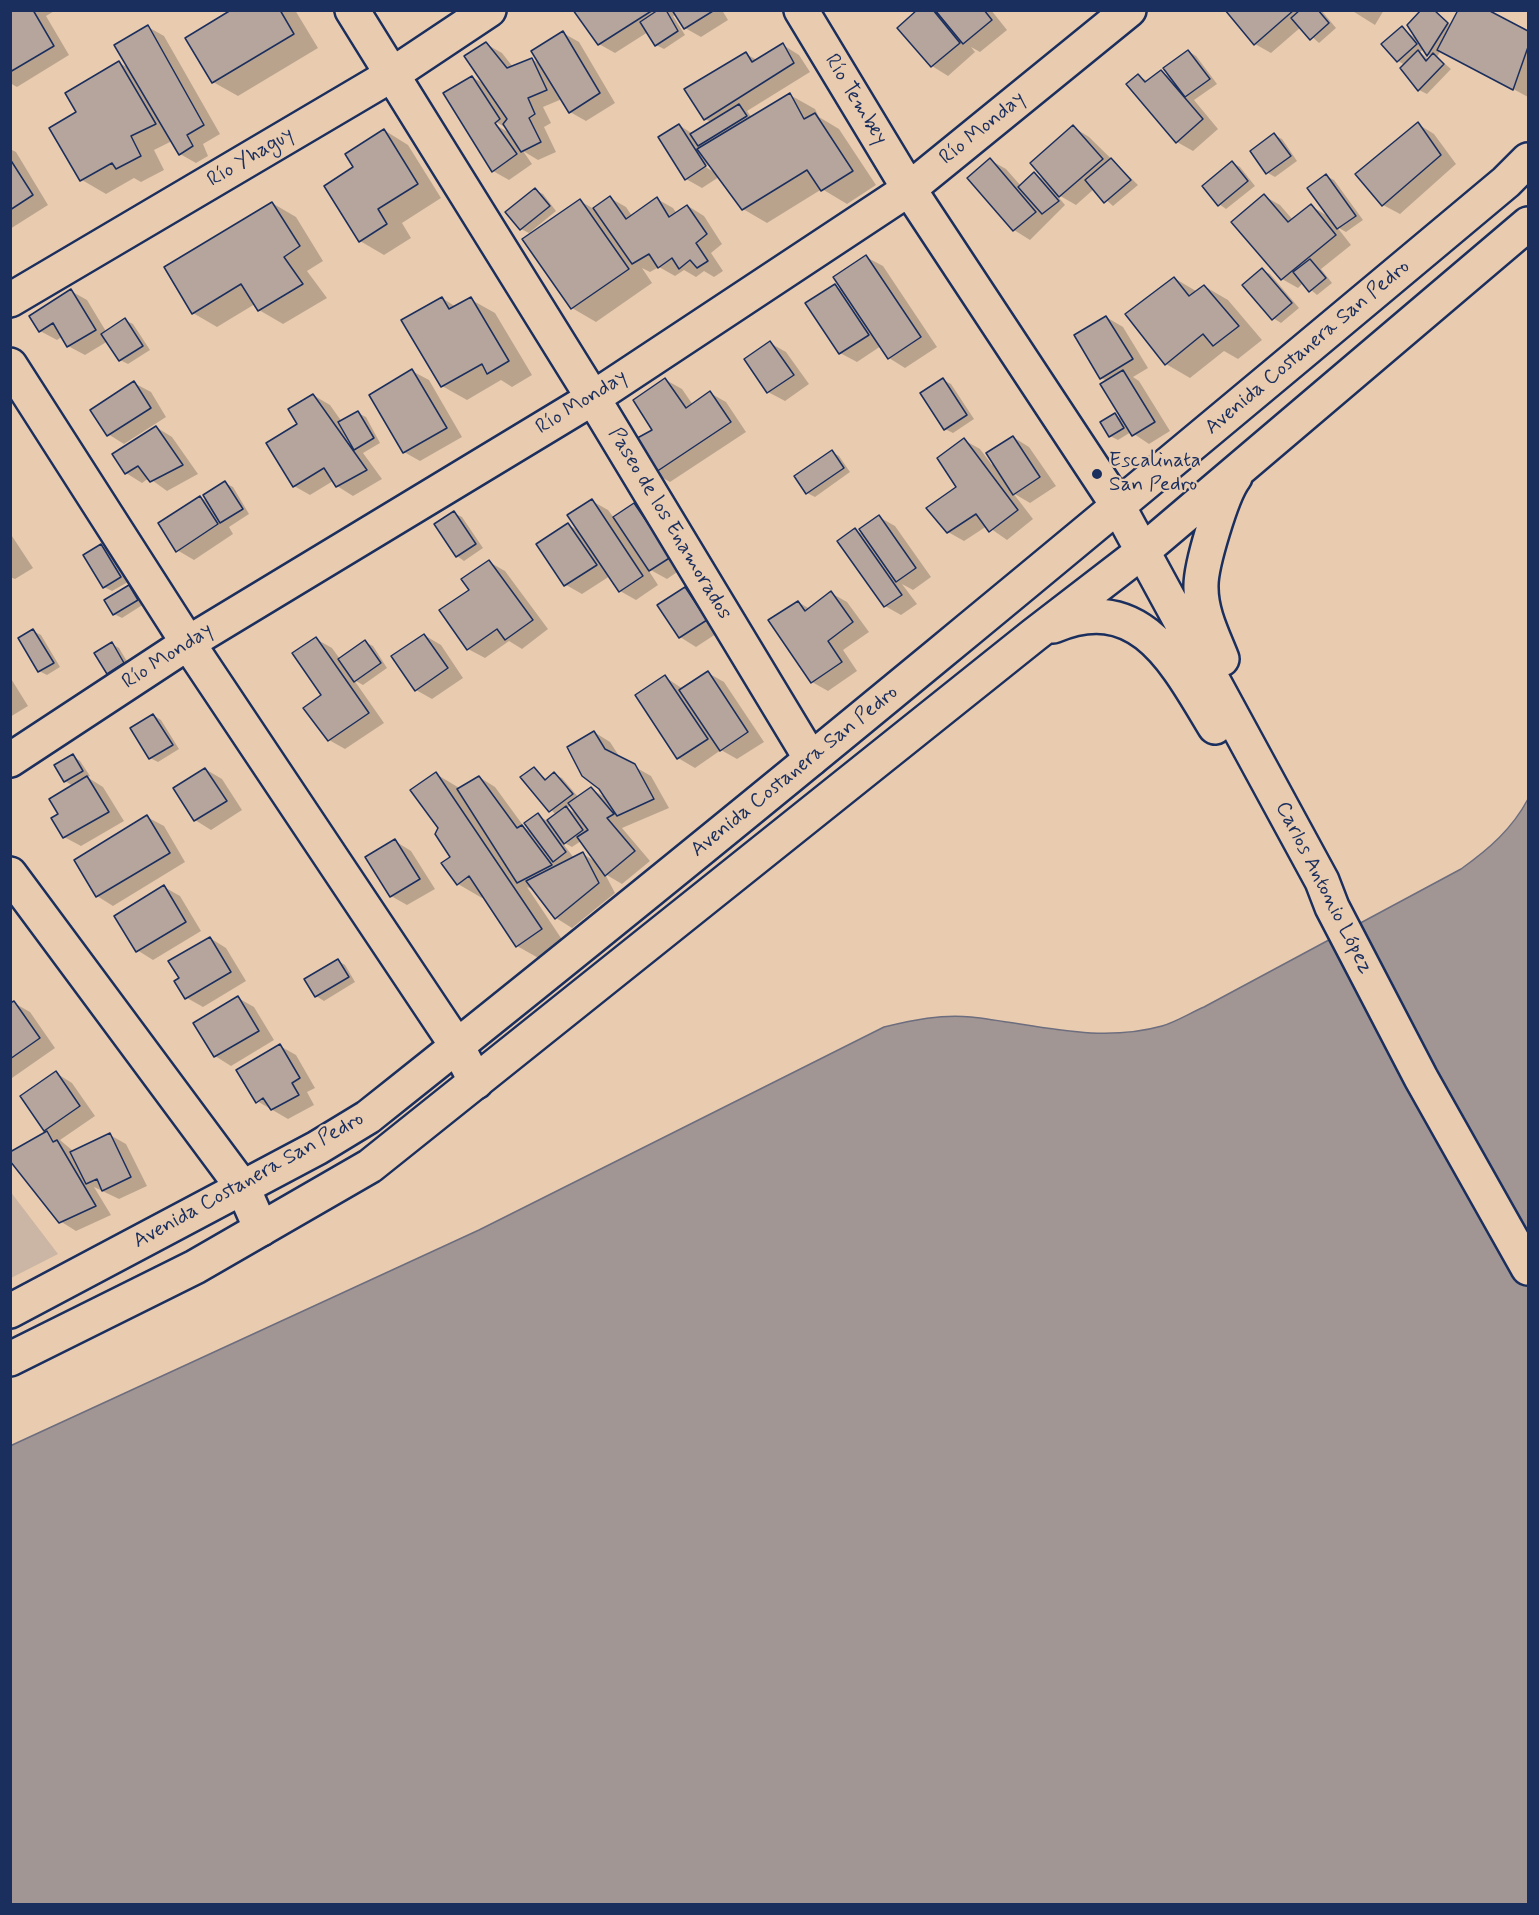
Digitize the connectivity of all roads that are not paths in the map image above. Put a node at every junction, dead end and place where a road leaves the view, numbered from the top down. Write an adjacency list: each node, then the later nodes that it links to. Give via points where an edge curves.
1 (352, 10): 5 (main road, Paseo de los Enamorados)
2 (489, 10): 5 (main road, Río Yhaguy)
3 (801, 10): 7 (main road, Río Tembey)
4 (1129, 10): 7 (main road, Río Monday)
5 (393, 74): 9 (main road, Río Yhaguy); 11 (main road, Paseo de los Enamorados)
6 (1528, 160): 13 (main road, Avenida Costanera San Pedro)
7 (909, 189): 11 (main road, Río Monday); 13 (main road, Río Tembey)
8 (1528, 224): 12 (main road, Avenida Costanera San Pedro)
9 (10, 300)
10 (10, 365): 16 (main road)
11 (593, 398): 16 (main road, Río Monday); 17 (main road, Paseo de los Enamorados)
12 (1246, 462): 14 (main road, Avenida Costanera San Pedro); 20 (main road, via 1227,487 1215,523 1200,586 1206,621 1226,670 1302,811)
13 (1118, 506): 14 (main road, Carlos Antonio López); 17 (main road, Avenida Costanera San Pedro)
14 (1143, 551): 15 (main road, Avenida Costanera San Pedro); 20 (main road, Carlos Antonio López)
15 (1034, 634): 20 (main road, via 1066,621 1096,616 1123,621 1148,634 1173,658 1274,826); 22 (main road, Avenida Costanera San Pedro)
16 (188, 643): 18 (main road, Río Monday); 21 (main road)
17 (811, 759): 21 (main road, Avenida Costanera San Pedro)
18 (10, 760)
19 (10, 874): 23 (main road)
20 (1327, 894): 25 (main road, Carlos Antonio López, via 1421,1078)
21 (457, 1046): 22 (main road); 23 (main road, Avenida Costanera San Pedro, via 368,1117)
22 (476, 1082): 24 (main road, Avenida Costanera San Pedro, via 370,1166)
23 (243, 1188): 24 (main road); 26 (main road, Avenida Costanera San Pedro)
24 (261, 1229): 27 (main road, Avenida Costanera San Pedro, via 195,1267)
25 (1528, 1268)
26 (10, 1311)
27 (10, 1359)

